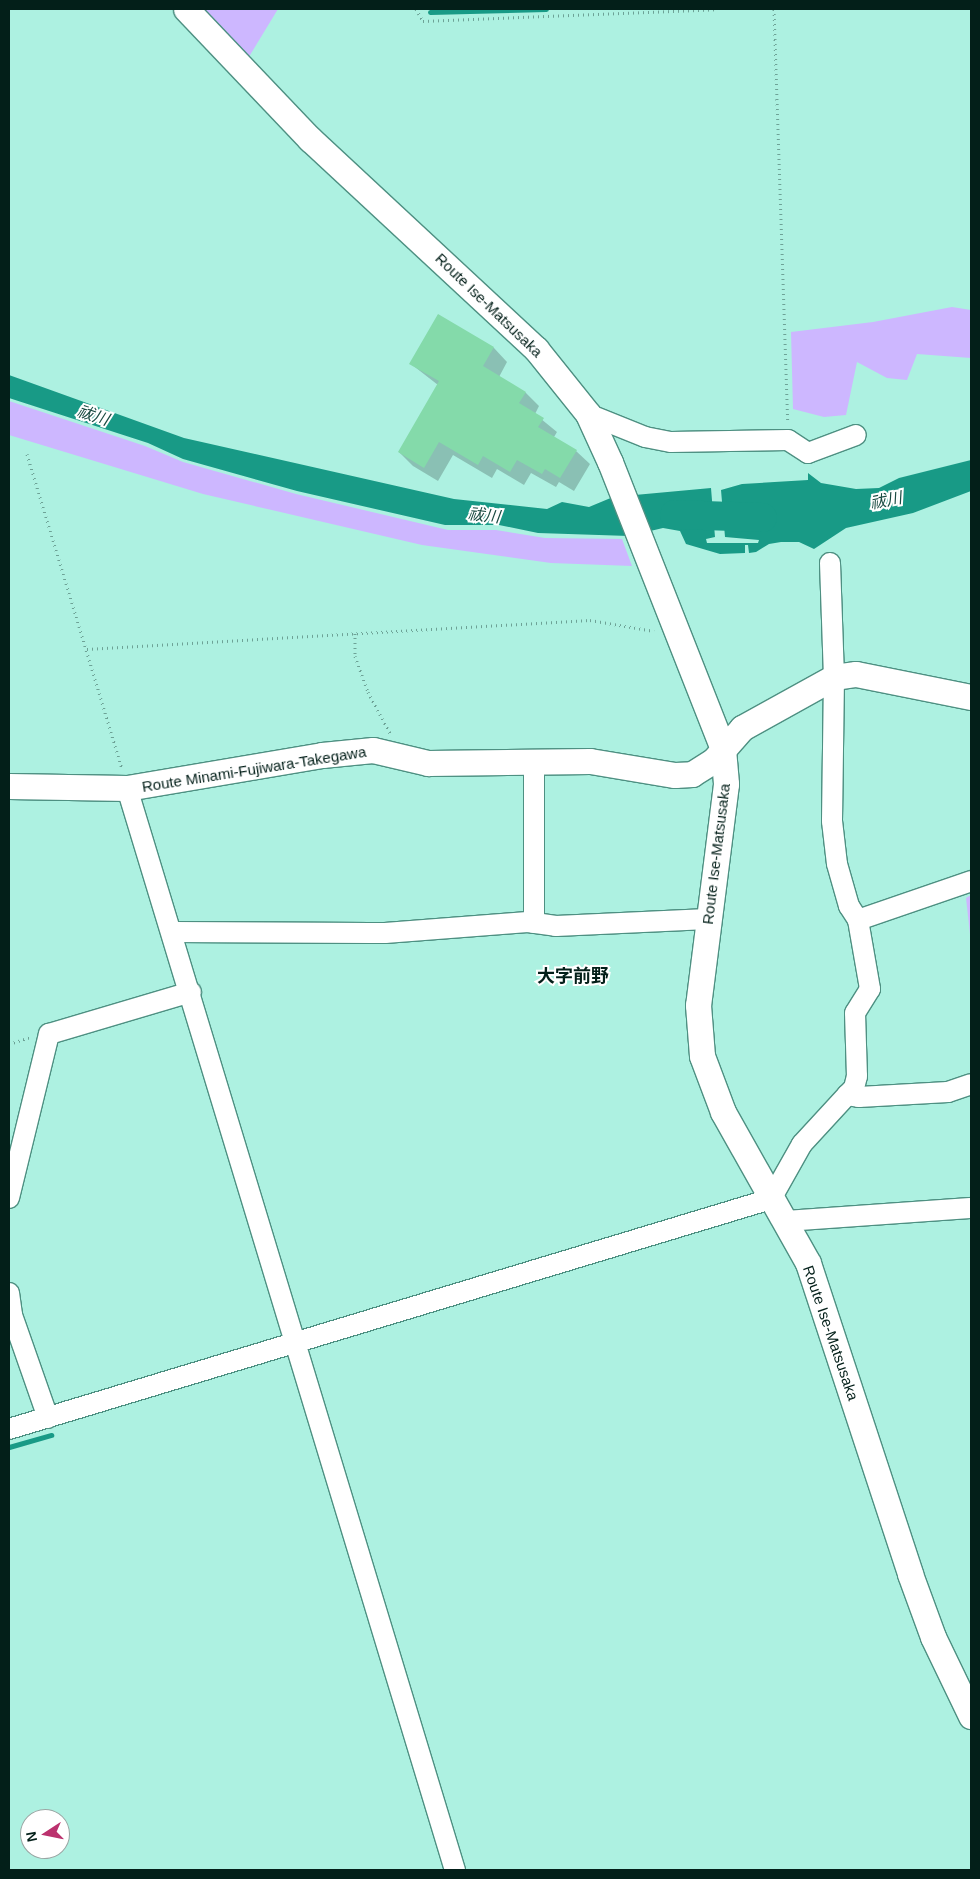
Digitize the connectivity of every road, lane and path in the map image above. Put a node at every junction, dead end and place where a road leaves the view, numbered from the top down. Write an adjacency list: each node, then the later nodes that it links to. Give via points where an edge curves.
1 (186, 9): 5 (main road, Route Ise-Matsusaka, via 310,139 536,349)
2 (416, 9): 3 (path, via 423,21)
3 (718, 9)
4 (774, 9): 7 (path)
5 (588, 414): 7 (street, via 645,437 671,442); 11 (main road, Route Ise-Matsusaka, via 649,556)
6 (856, 435): 7 (street, via 808,453)
7 (788, 440)
8 (27, 454): 12 (path)
9 (830, 563): 13 (street)
10 (355, 633): 11 (path, via 590,620); 12 (path); 16 (path, via 355,656 368,692 397,746)
11 (677, 634): 15 (main road, Route Ise-Matsusaka)
12 (87, 649): 19 (path)
13 (834, 677): 14 (main road, Route Minami-Fujiwara-Takegawa, via 856,674); 15 (main road, Route Minami-Fujiwara-Takegawa, via 742,728); 22 (street, via 832,821 837,864 849,906)
14 (971, 697)
15 (723, 749): 17 (main road, Route Minami-Fujiwara-Takegawa, via 703,769 692,774 675,775 590,760); 21 (main road, Route Ise-Matsusaka, via 726,784)
16 (394, 754): 17 (main road, Route Minami-Fujiwara-Takegawa, via 428,763); 19 (main road, Route Minami-Fujiwara-Takegawa, via 343,752)
17 (534, 761): 23 (street)
18 (9, 786): 19 (main road, Route Minami-Fujiwara-Takegawa)
19 (127, 788): 24 (street)
20 (971, 881): 22 (street)
21 (708, 919): 23 (street, via 556,926); 29 (main road, Route Ise-Matsusaka, via 698,1005 702,1056 723,1112)
22 (858, 920): 27 (street, via 870,989 855,1013 857,1076 854,1088)
23 (534, 923): 24 (street, via 385,933)
24 (173, 932): 25 (street)
25 (191, 992): 28 (street, via 49,1034); 33 (street)
26 (971, 1084): 27 (street, via 948,1092 859,1097)
27 (847, 1094): 29 (street, via 802,1144)
28 (9, 1198)
29 (771, 1199): 31 (main road, Route Ise-Matsusaka); 33 (street)
30 (971, 1208): 31 (street)
31 (785, 1220): 36 (main road, Route Ise-Matsusaka, via 808,1262 823,1301 885,1500 933,1637)
32 (9, 1293): 34 (street, via 12,1315)
33 (296, 1342): 34 (street); 37 (street)
34 (48, 1418): 35 (street)
35 (9, 1429)
36 (971, 1716)
37 (455, 1870)

